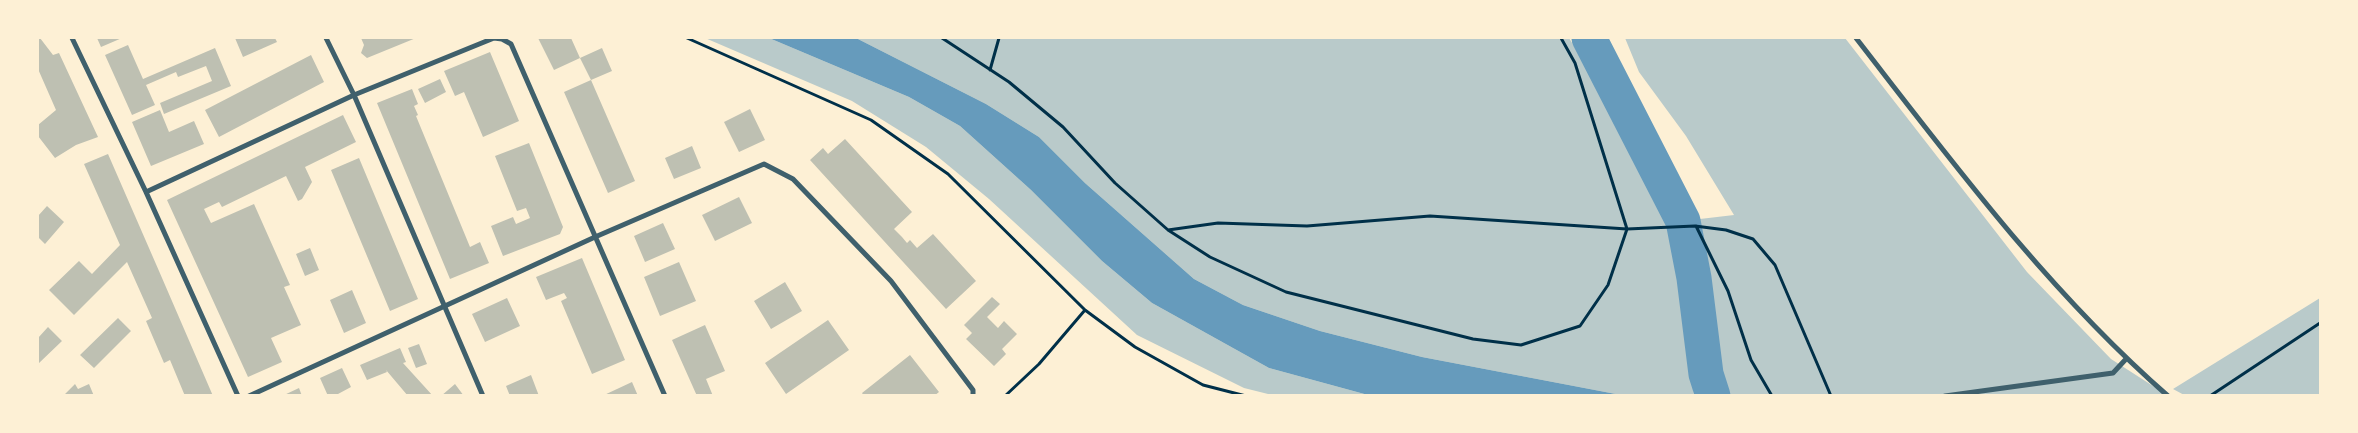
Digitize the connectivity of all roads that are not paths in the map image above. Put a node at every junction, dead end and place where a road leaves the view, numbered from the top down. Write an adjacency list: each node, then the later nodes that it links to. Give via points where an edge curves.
1 (72, 38): 5 (street)
2 (326, 38): 4 (street)
3 (1856, 38): 8 (street, via 2034,262)
4 (354, 95): 5 (street); 6 (street, via 494,38 511,44); 7 (street)
5 (146, 192): 10 (street)
6 (595, 237): 7 (street); 9 (street, via 764,164 793,179 891,281); 13 (street)
7 (444, 307): 11 (street); 12 (street)
8 (2126, 359): 14 (street, via 2113,373); 15 (street)
9 (973, 393)
10 (238, 396)
11 (249, 396)
12 (483, 396)
13 (665, 396)
14 (1945, 396)
15 (2168, 396)

